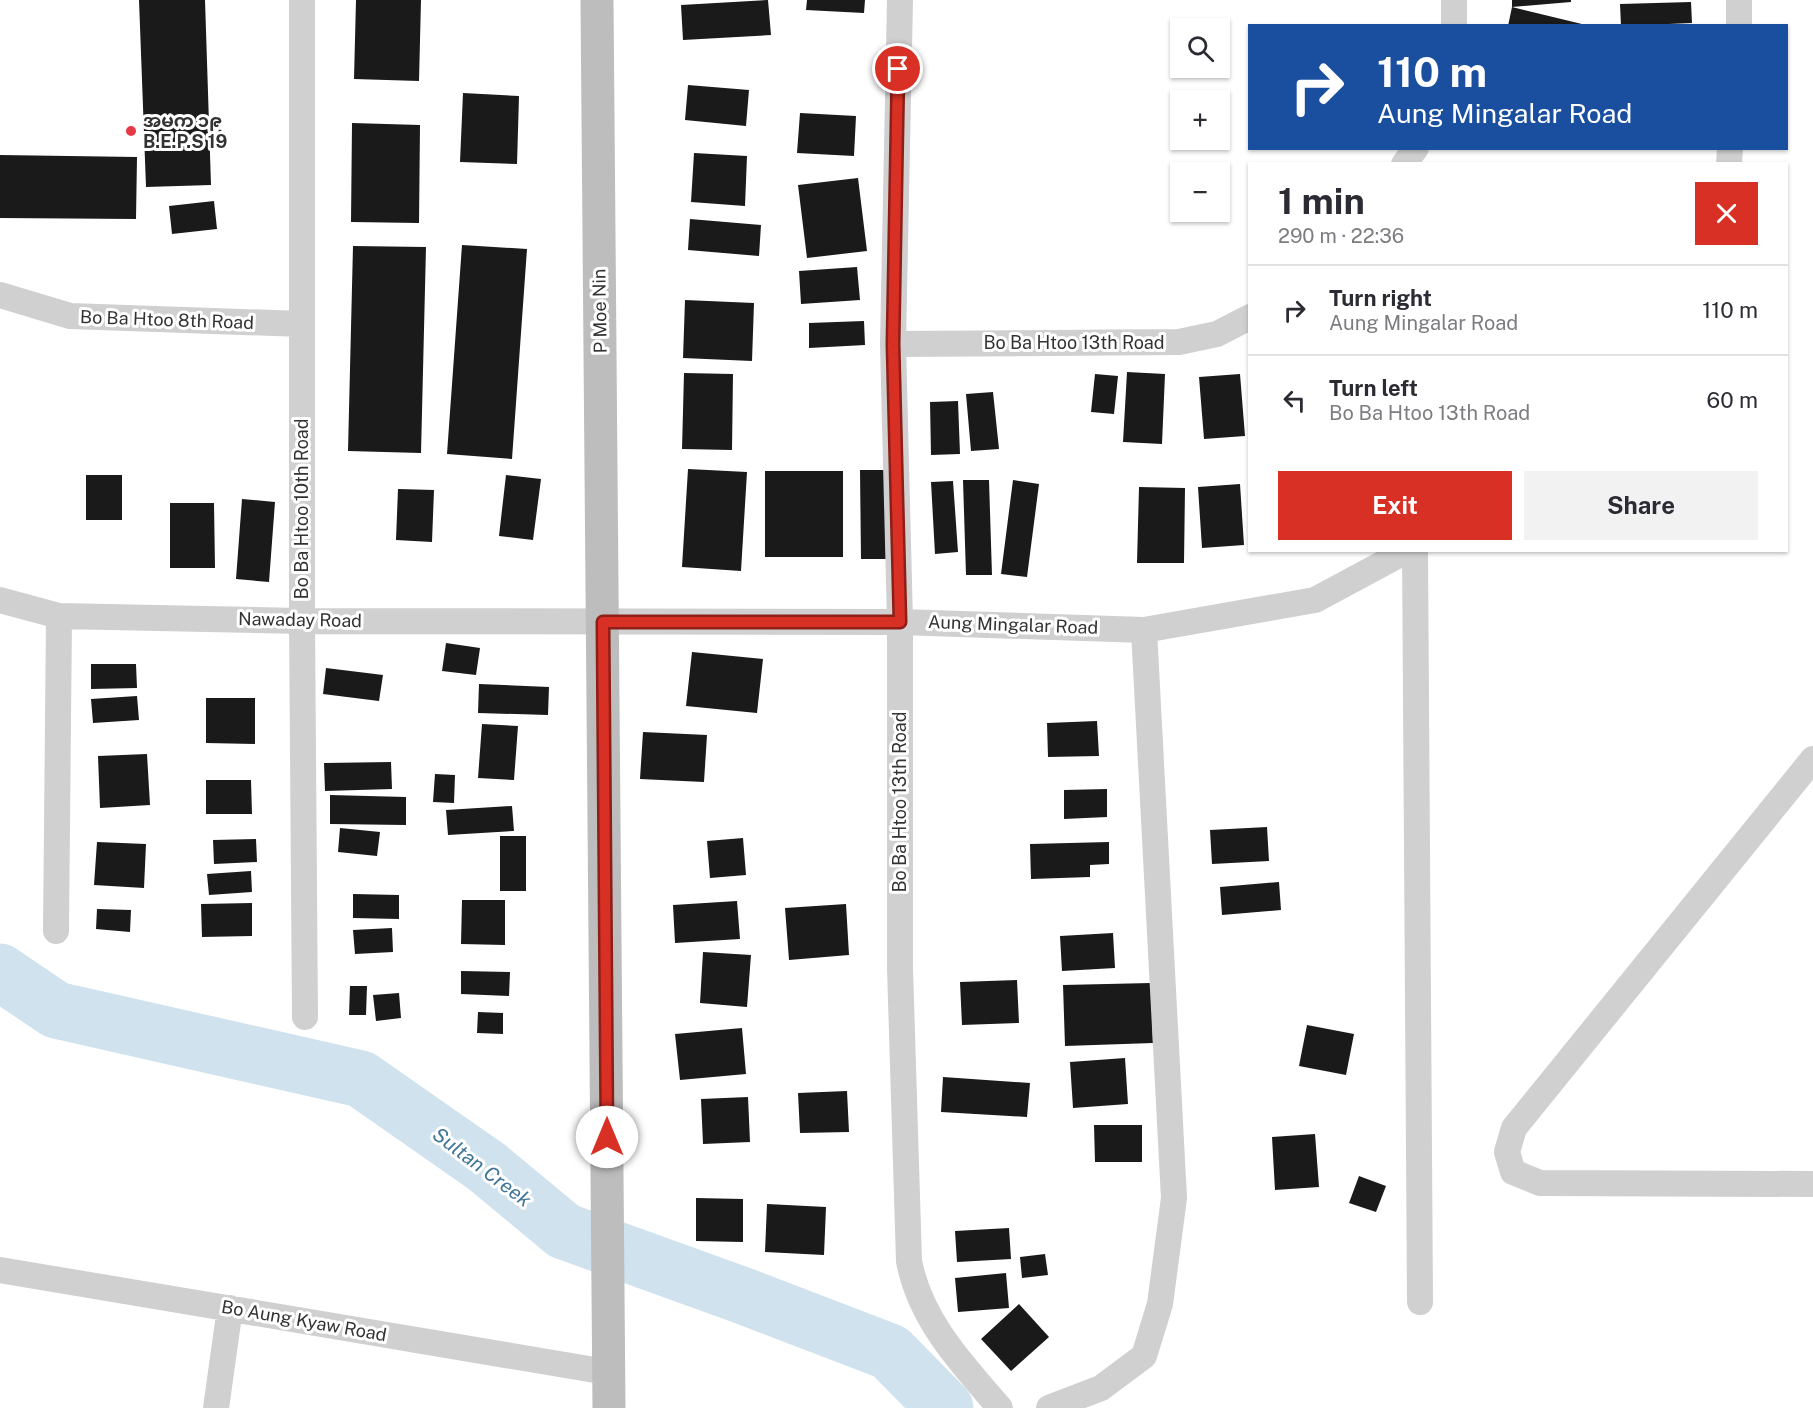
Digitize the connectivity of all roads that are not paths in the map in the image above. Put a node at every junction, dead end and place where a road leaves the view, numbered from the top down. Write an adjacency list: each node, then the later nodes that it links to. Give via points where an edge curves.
1 (302, 0): 10 (street, Bo Ba Htoo 10th Road)
2 (597, 0): 17 (street, P Moe Nin)
3 (900, 0): 11 (street, Bo Ba Htoo 13th Road)
4 (1454, 0): 6 (street)
5 (1739, 0): 7 (street)
6 (1454, 24)
7 (1739, 24)
8 (0, 295): 10 (street, Bo Ba Htoo 8th Road, via 70,316)
9 (1248, 318): 11 (street, Bo Ba Htoo 13th Road, via 1216,334 1179,342)
10 (302, 324): 16 (street, Bo Ba Htoo 10th Road)
11 (893, 344): 18 (street, Bo Ba Htoo 13th Road)
12 (1403, 552): 19 (street, Aung Mingalar Road, via 1315,600)
13 (1415, 552): 25 (street)
14 (0, 600): 15 (street, Nawaday Road)
15 (58, 616): 16 (street, Nawaday Road); 21 (street)
16 (302, 621): 17 (street, Nawaday Road); 22 (street, Bo Ba Htoo 10th Road)
17 (603, 622): 18 (street, Aung Mingalar Road); 27 (street, P Moe Nin)
18 (900, 622): 19 (street, Aung Mingalar Road); 30 (street, Bo Ba Htoo 13th Road, via 900,968 909,1261 922,1303 950,1350)
19 (1144, 630): 31 (street, via 1174,1198 1160,1304 1144,1356 1101,1388)
20 (1813, 759): 23 (street, via 1514,1128 1508,1152 1512,1172 1540,1183)
21 (56, 931)
22 (305, 1017)
23 (1813, 1184)
24 (0, 1270): 26 (street, Bo Aung Kyaw Road)
25 (1420, 1302)
26 (230, 1308): 27 (street, Bo Aung Kyaw Road); 28 (street)
27 (607, 1372): 29 (street)
28 (216, 1408)
29 (609, 1408)
30 (1000, 1408)
31 (1049, 1408)

